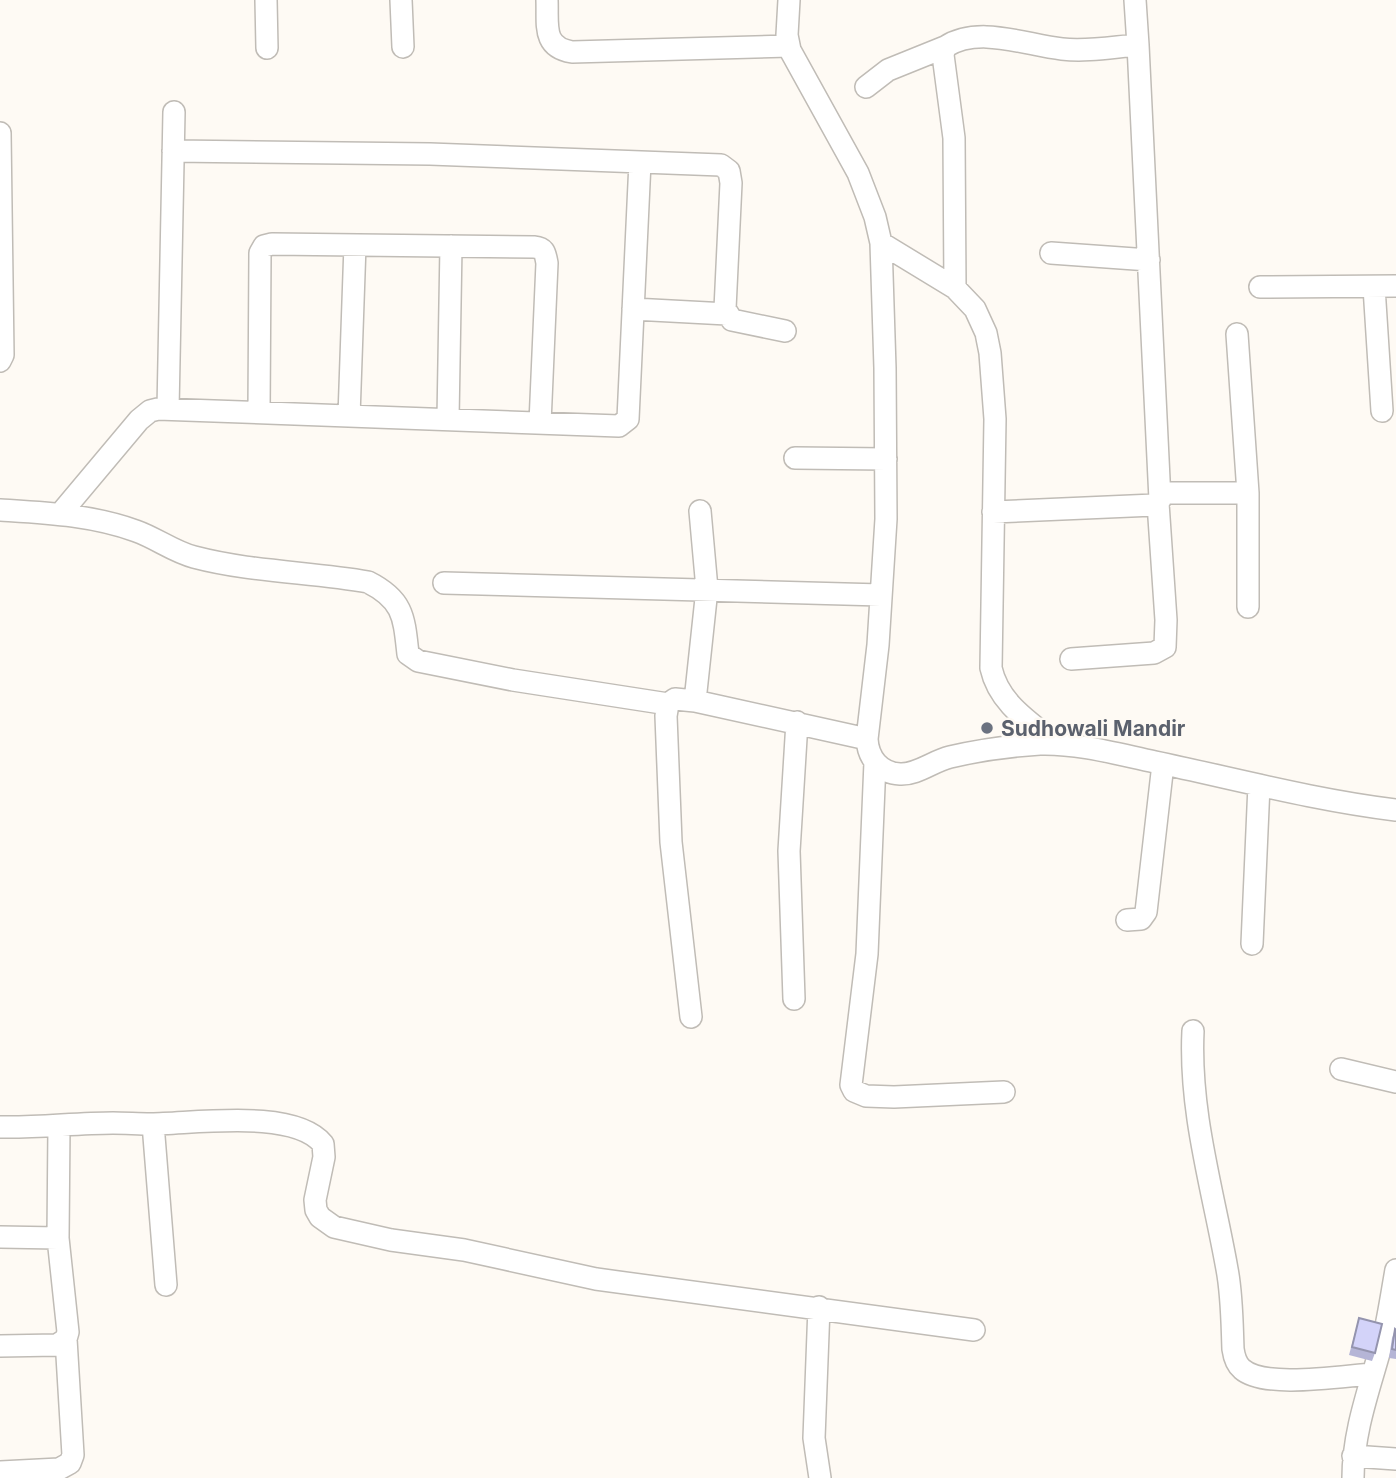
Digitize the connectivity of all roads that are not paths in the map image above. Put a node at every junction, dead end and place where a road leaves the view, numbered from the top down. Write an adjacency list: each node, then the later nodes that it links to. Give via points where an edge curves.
1 (266, 0): 10 (street)
2 (401, 0): 8 (street)
3 (547, 0): 7 (street, via 548,32 560,50)
4 (789, 0): 7 (street)
5 (1135, 0): 6 (street)
6 (1138, 45): 9 (street, via 1062,49 989,37); 21 (street)
7 (789, 46): 17 (street, via 858,173)
8 (402, 47)
9 (944, 47): 11 (street, via 888,70); 25 (street, via 954,138)
10 (267, 48)
11 (866, 87)
12 (174, 112): 14 (street)
13 (0, 133): 16 (street)
14 (173, 151): 15 (street); 31 (street)
15 (640, 162): 26 (street); 27 (street, via 721,165 729,171)
16 (1, 206): 30 (street)
17 (881, 243): 25 (street); 38 (street)
18 (355, 245): 19 (street); 33 (street, via 264,246 260,253); 34 (street)
19 (451, 246): 35 (street); 36 (street, via 534,247 545,252)
20 (1051, 253): 21 (street)
21 (1149, 260): 40 (street)
22 (1396, 286): 24 (street)
23 (1260, 287): 24 (street)
24 (1374, 287): 32 (street)
25 (955, 288): 43 (street, via 983,323 990,353 995,419)
26 (633, 309): 27 (street); 36 (street, via 628,419 624,424)
27 (727, 314): 28 (street, via 732,320)
28 (785, 331)
29 (1237, 334): 39 (street)
30 (0, 361)
31 (168, 409): 33 (street); 44 (street, via 150,411 139,420)
32 (1382, 411)
33 (259, 412): 34 (street)
34 (349, 416): 35 (street)
35 (448, 419): 36 (street)
36 (540, 423)
37 (795, 458): 38 (street)
38 (886, 458): 47 (street)
39 (1248, 493): 40 (street); 48 (street)
40 (1159, 498): 43 (street); 49 (street, via 1165,647 1154,653)
41 (0, 510): 44 (street)
42 (700, 511): 46 (street)
43 (993, 512): 54 (street, via 990,662 994,682 1018,712)
44 (61, 513): 51 (street, via 123,527 195,558 368,582 399,607 408,654 418,661)
45 (444, 583): 46 (street)
46 (707, 589): 47 (street); 50 (street)
47 (881, 595): 53 (street)
48 (1248, 607)
49 (1071, 659)
50 (695, 701): 51 (street, via 675,699); 52 (street)
51 (668, 704): 62 (street, via 671,842)
52 (797, 722): 53 (street); 61 (street, via 789,862)
53 (867, 739): 55 (street)
54 (1057, 744): 55 (street, via 1004,746 949,758 908,774 887,771); 56 (street)
55 (875, 762): 66 (street, via 867,954 851,1085 866,1096)
56 (1163, 764): 57 (street); 59 (street, via 1146,912 1139,920)
57 (1259, 785): 58 (street); 60 (street)
58 (1396, 810)
59 (1128, 920)
60 (1252, 944)
61 (794, 999)
62 (691, 1017)
63 (1194, 1031): 78 (street, via 1194,1088 1228,1272 1236,1361 1248,1373 1284,1380)
64 (1341, 1069): 65 (street)
65 (1396, 1082)
66 (1004, 1092)
67 (153, 1124): 68 (street); 73 (street); 74 (street, via 265,1121 311,1133 324,1149 316,1210 334,1227 596,1279)
68 (59, 1126): 69 (street); 71 (street)
69 (0, 1128)
70 (0, 1237): 71 (street)
71 (58, 1238): 76 (street, via 69,1325)
72 (1396, 1270): 78 (street)
73 (166, 1285)
74 (819, 1307): 75 (street); 82 (street, via 814,1438)
75 (974, 1329)
76 (66, 1339): 77 (street, via 57,1345); 81 (street, via 71,1463 59,1469)
77 (0, 1346)
78 (1372, 1374): 79 (street)
79 (1353, 1456): 80 (street); 83 (street)
80 (1396, 1459)
81 (0, 1472)
82 (820, 1478)
83 (1353, 1478)

